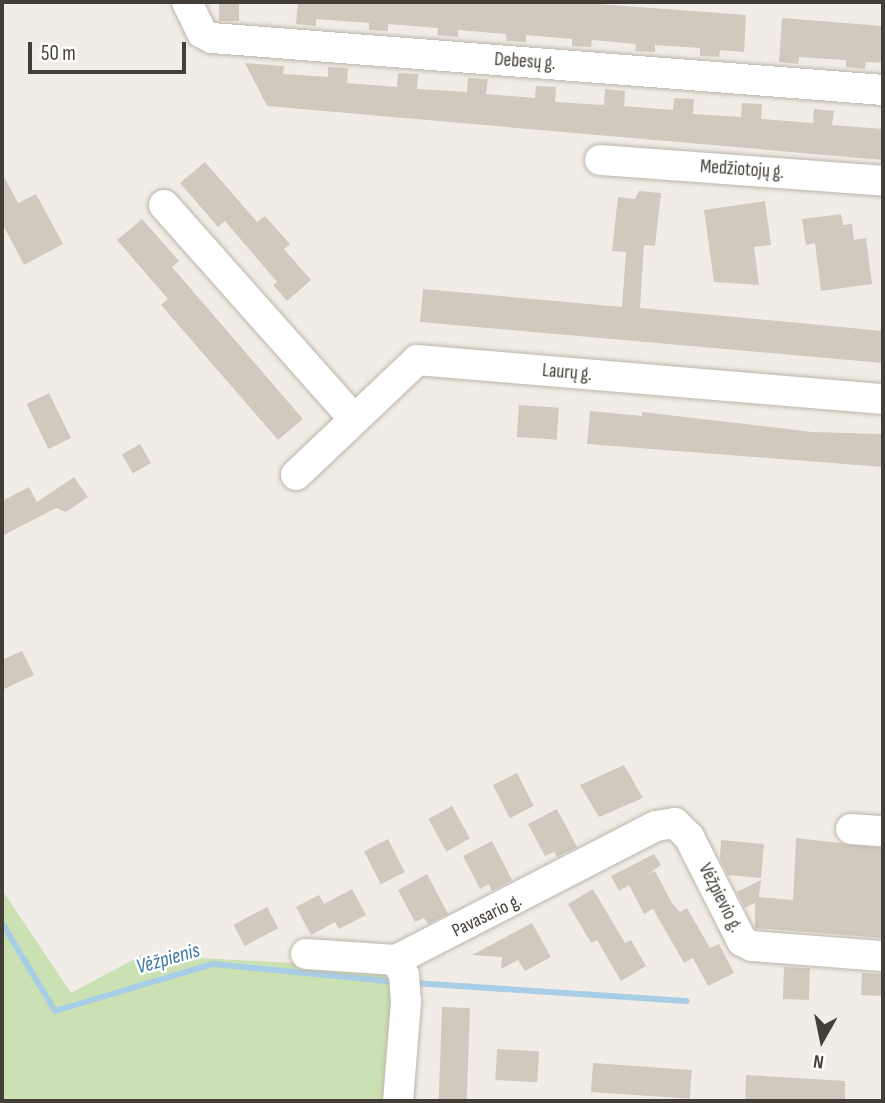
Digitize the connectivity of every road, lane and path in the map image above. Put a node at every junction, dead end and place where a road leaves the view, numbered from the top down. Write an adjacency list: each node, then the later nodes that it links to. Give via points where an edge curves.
1 (187, 2): 2 (street, Debesų g., via 202,33 212,38)
2 (883, 90)
3 (600, 160): 4 (street, Medžiotojų g.)
4 (883, 181)
5 (164, 205): 7 (street)
6 (883, 399): 7 (street, Laurų g., via 417,360)
7 (354, 419): 8 (street, Laurų g.)
8 (296, 475)
9 (656, 827): 13 (street, Vėžpievio g., via 675,823 689,837 742,941 752,946); 14 (street, Pavasario g.)
10 (851, 828): 11 (street)
11 (883, 831)
12 (306, 954): 14 (street)
13 (883, 956)
14 (396, 960): 15 (street, via 404,975 406,1002)
15 (398, 1101)

